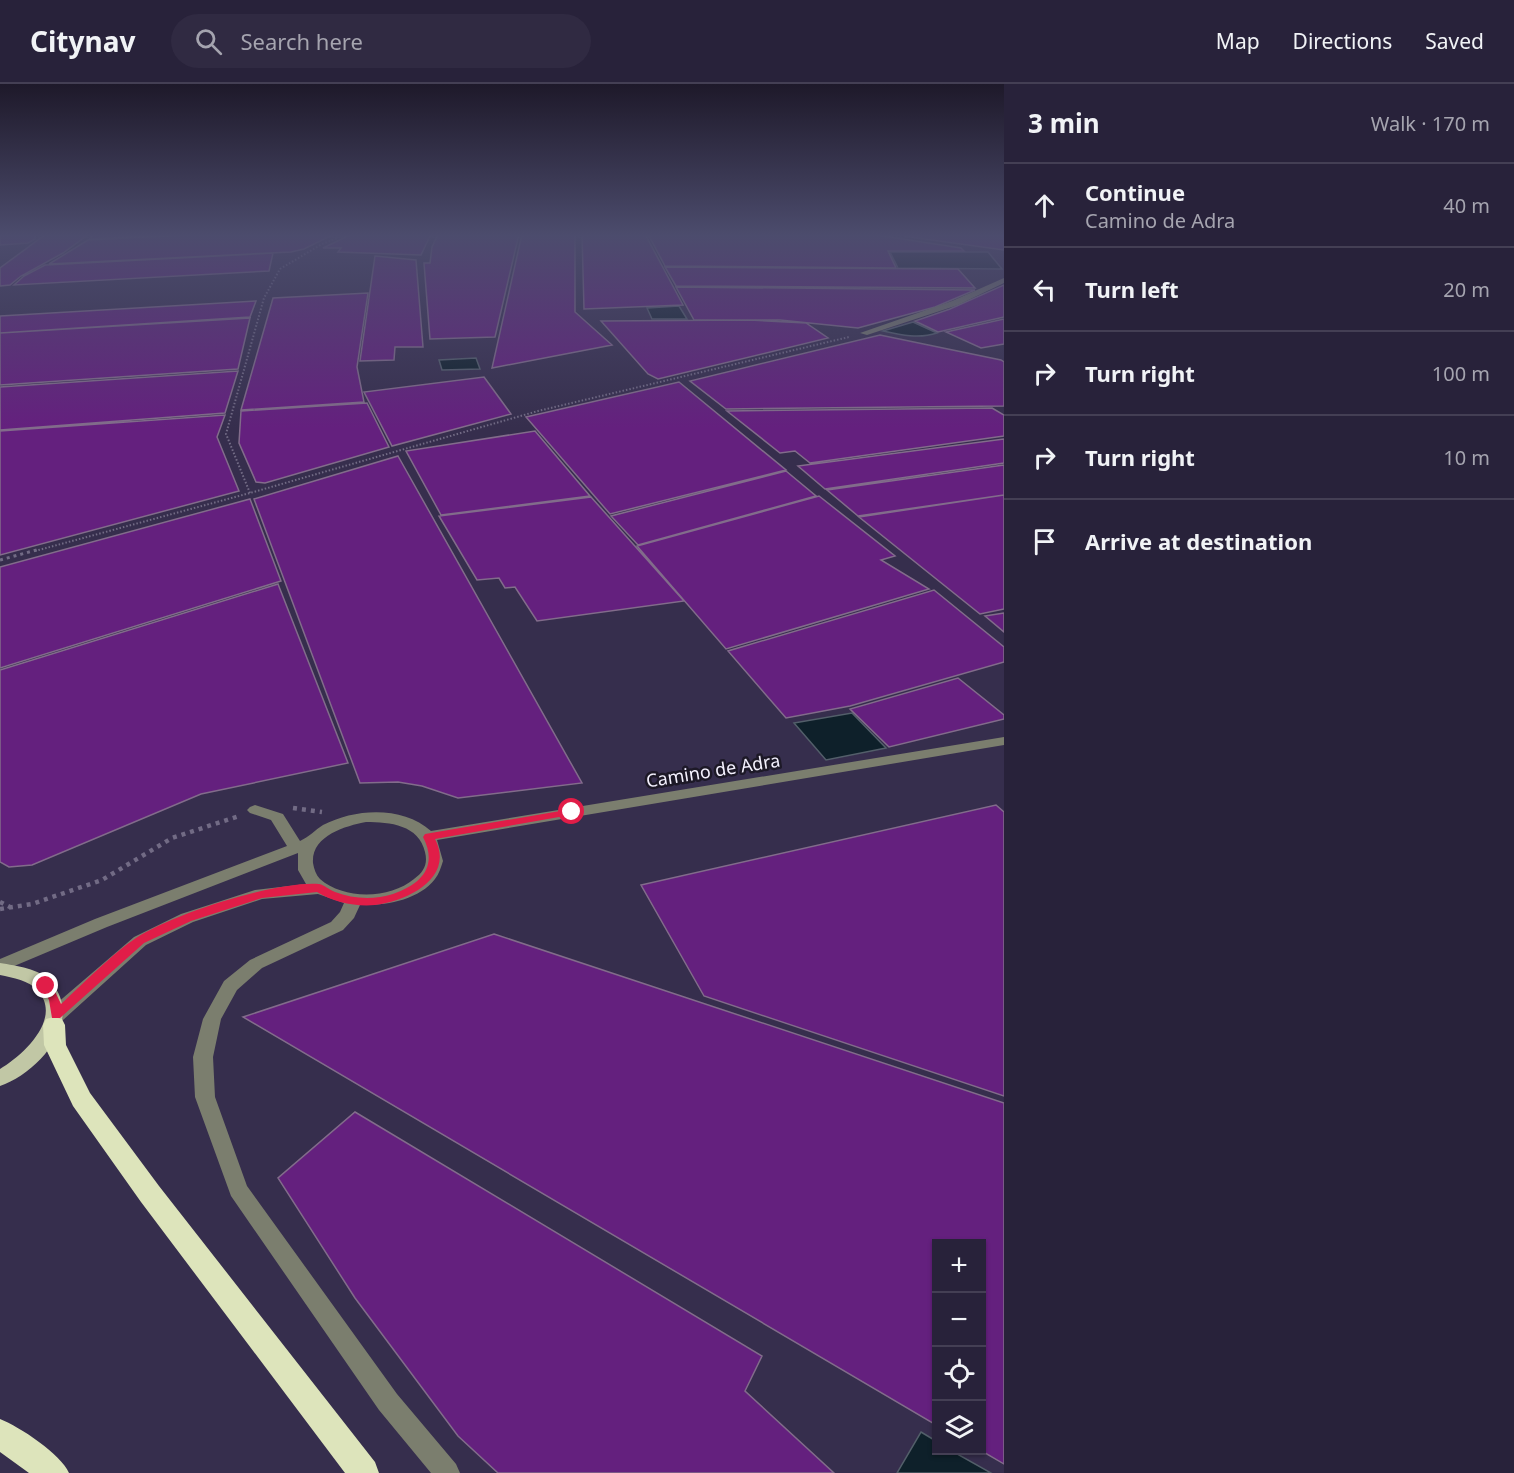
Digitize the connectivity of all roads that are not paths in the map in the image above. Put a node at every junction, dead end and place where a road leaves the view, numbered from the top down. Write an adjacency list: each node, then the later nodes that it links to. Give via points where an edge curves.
1 (964, 299): 2 (street)
2 (864, 333)
3 (1004, 741): 5 (street, Camino de Adra)
4 (255, 810): 7 (street, via 277,817)
5 (428, 837): 6 (street, via 402,821 375,817 334,826); 9 (street, via 435,849 435,863 415,888 396,897)
6 (314, 841): 7 (street); 8 (street, via 306,852 305,865 309,878)
7 (296, 848): 10 (street)
8 (319, 888): 9 (street); 11 (street, via 261,894 187,918 140,941)
9 (353, 901): 16 (street, via 337,926 256,964 230,986 212,1019 203,1057 205,1098 238,1190 388,1402)
10 (0, 967): 11 (main road, via 33,976 46,986 54,999)
11 (55, 1020): 12 (main road, via 44,1044 26,1062); 15 (highway, via 55,1045 81,1099)
12 (0, 1078)
13 (0, 1434): 14 (highway)
14 (54, 1473)
15 (364, 1473)
16 (447, 1473)

